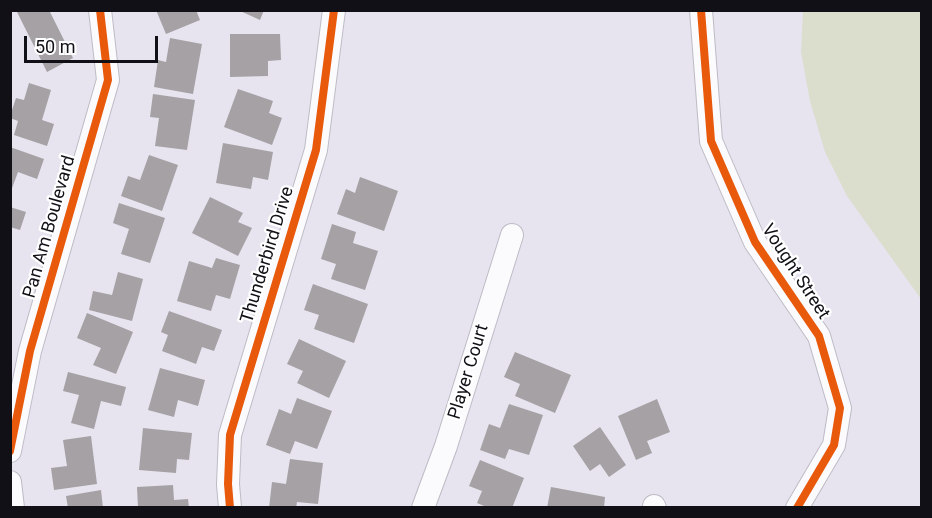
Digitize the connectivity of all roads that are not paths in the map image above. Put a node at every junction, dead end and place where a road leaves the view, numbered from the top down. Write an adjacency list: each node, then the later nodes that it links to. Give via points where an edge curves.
1 (100, 10): 5 (street, Pan Am Boulevard, via 108,80)
2 (334, 10): 9 (street, Thunderbird Drive, via 316,150 230,435)
3 (701, 10): 11 (street, Vought Street, via 711,141 755,243 819,336 840,408 834,445)
4 (512, 235): 10 (street, Player Court)
5 (20, 348): 6 (street, Pan Am Boulevard)
6 (10, 451)
7 (10, 482): 8 (street)
8 (13, 507)
9 (230, 507)
10 (423, 507)
11 (797, 507)

